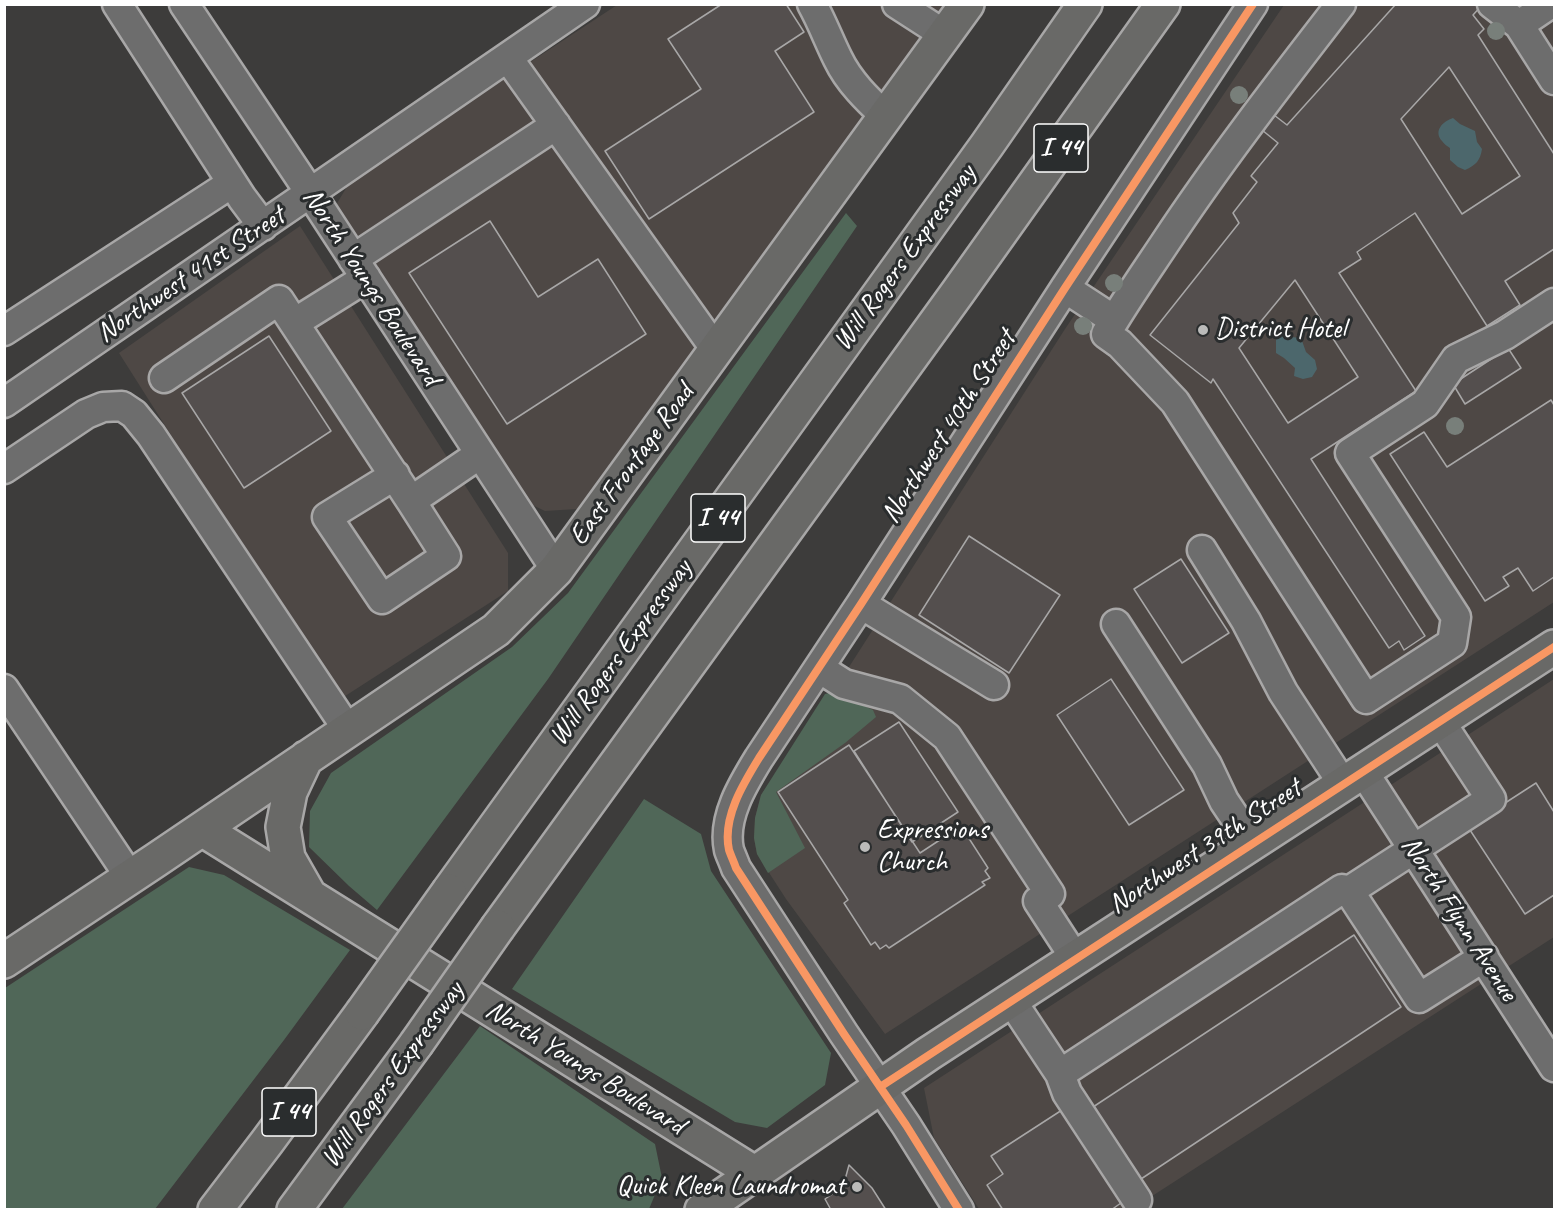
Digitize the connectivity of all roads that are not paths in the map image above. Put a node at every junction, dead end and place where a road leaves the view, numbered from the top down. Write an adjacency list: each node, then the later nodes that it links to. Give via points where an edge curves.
1 (117, 4): 21 (street)
2 (184, 4): 22 (street, North Youngs Boulevard)
3 (585, 4): 16 (street, Northwest 41st Street)
4 (812, 4): 18 (street, via 839,62 863,95)
5 (897, 4): 15 (street)
6 (967, 4): 15 (main road, East Frontage Road)
7 (1057, 4): 20 (main road)
8 (1085, 4): 20 (main road, Will Rogers Expressway / I 44)
9 (1163, 4): 65 (main road, Will Rogers Expressway / I 44, bridge)
10 (1253, 4): 25 (street, Northwest 40th Street)
11 (1341, 4): 27 (street, via 1204,184)
12 (1492, 4): 14 (street)
13 (1550, 4): 14 (street)
14 (1519, 25): 17 (street)
15 (945, 35): 18 (main road, East Frontage Road)
16 (508, 58): 19 (street); 22 (street, Northwest 41st Street)
17 (1554, 80)
18 (885, 116): 30 (main road, East Frontage Road)
19 (556, 125): 24 (street); 30 (street)
20 (987, 145): 64 (main road, Will Rogers Expressway / I 44, bridge, via 362,1013)
21 (232, 183): 23 (street); 29 (street)
22 (311, 194): 23 (street, Northwest 41st Street); 24 (street, North Youngs Boulevard)
23 (264, 226): 32 (street, Northwest 41st Street)
24 (360, 268): 28 (street); 33 (street, North Youngs Boulevard)
25 (1065, 288): 27 (street); 39 (street, Northwest 40th Street)
26 (1554, 303): 27 (street, via 1505,335 1456,359 1425,404 1350,453 1456,617 1452,644 1366,699 1175,402 1106,334)
27 (1114, 320)
28 (294, 323): 31 (street, via 279,300); 35 (street)
29 (4, 332)
30 (716, 350): 38 (main road, East Frontage Road)
31 (164, 378)
32 (4, 403)
33 (480, 454): 36 (street); 38 (street, North Youngs Boulevard)
34 (4, 469): 46 (street, via 86,414 103,407 122,406 134,414 158,444)
35 (395, 475): 36 (street); 36 (street, via 327,517 382,599 446,556)
36 (411, 501)
37 (1202, 550): 48 (street, North Flynn Avenue, via 1246,621 1283,692)
38 (556, 570): 46 (main road, East Frontage Road, via 496,630)
39 (861, 604): 42 (street, Northwest 40th Street); 43 (street)
40 (1116, 624): 50 (street)
41 (1554, 646): 45 (main road, Northwest 39th Street)
42 (819, 668): 56 (street, via 844,684 900,699 947,737 1050,894 1038,902); 61 (street, Northwest 40th Street, via 743,783 728,830 729,849 746,886)
43 (994, 685)
44 (4, 689): 52 (street)
45 (1440, 721): 48 (main road, Northwest 39th Street); 51 (street, via 1491,799)
46 (348, 730): 47 (main road, East Frontage Road)
47 (306, 759): 49 (main road, East Frontage Road); 54 (main road, via 290,792 283,827 288,858)
48 (1353, 778): 50 (main road, Northwest 39th Street); 51 (street, North Flynn Avenue)
49 (202, 829): 52 (main road); 54 (main road, North Youngs Boulevard)
50 (1252, 843): 56 (main road, Northwest 39th Street)
51 (1414, 849): 53 (street); 55 (street, North Flynn Avenue)
52 (130, 877): 57 (main road)
53 (1349, 891): 55 (street, via 1419,998); 60 (street, via 1342,889)
54 (309, 895): 62 (main road, North Youngs Boulevard)
55 (1484, 957): 59 (street, North Flynn Avenue)
56 (1075, 958): 58 (main road, Northwest 39th Street)
57 (4, 961)
58 (1011, 1000): 60 (street); 61 (main road, Northwest 39th Street)
59 (1554, 1068)
60 (1060, 1074): 63 (street, via 1067,1093)
61 (880, 1086): 62 (main road, Northwest 39th Street); 67 (street)
62 (754, 1173): 66 (main road, Northwest 39th Street)
63 (1137, 1200)
64 (215, 1209)
65 (294, 1209)
66 (702, 1209)
67 (959, 1209)

